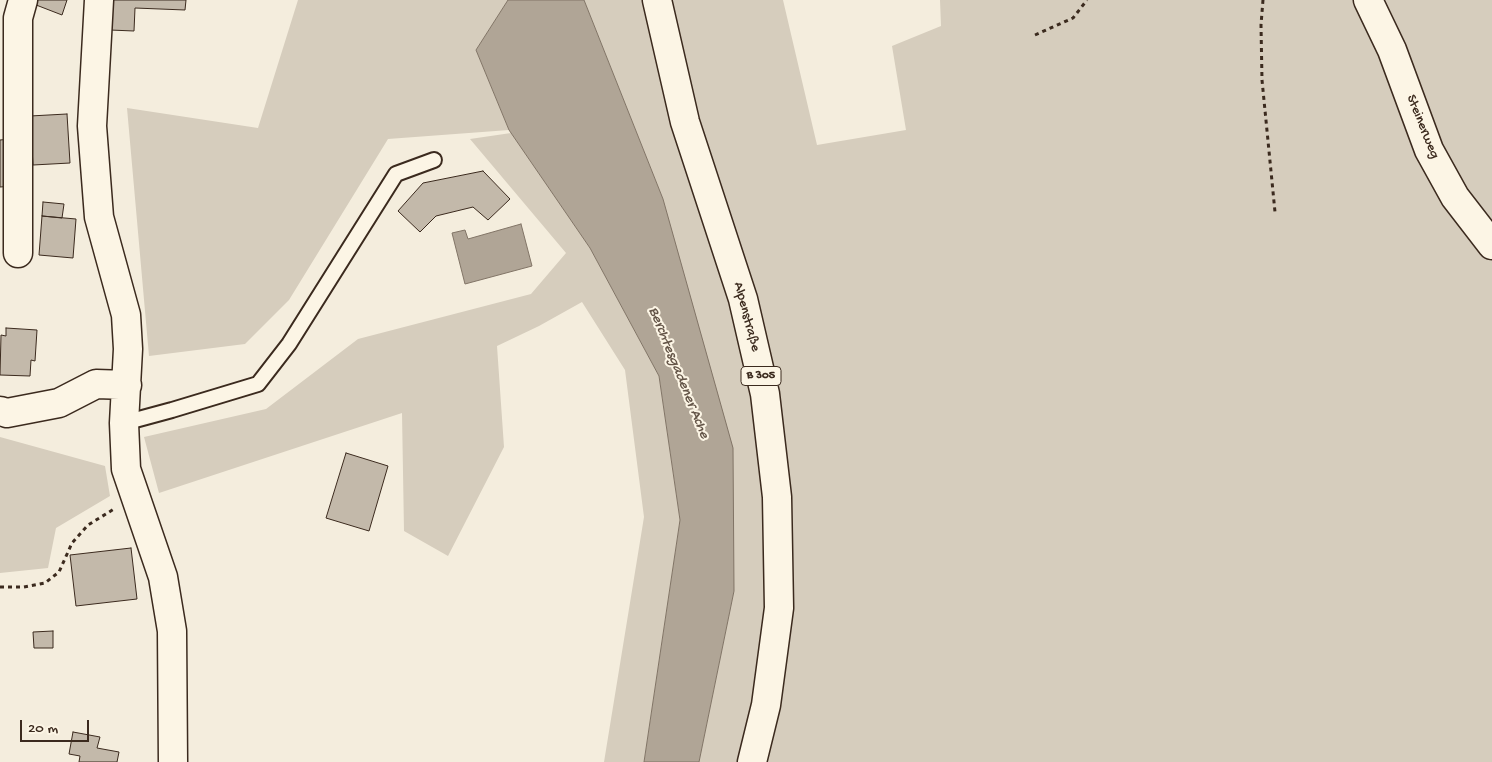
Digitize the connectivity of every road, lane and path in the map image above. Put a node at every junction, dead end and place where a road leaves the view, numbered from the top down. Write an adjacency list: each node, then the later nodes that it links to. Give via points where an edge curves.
1 (23, 0): 11 (street, via 18,18)
2 (99, 0): 12 (street, via 92,126 99,217 126,315)
3 (657, 0): 18 (street, Alpenstraße / B 305, via 685,122 743,299 766,394 777,497 779,608 766,705)
4 (1087, 0): 7 (path, via 1073,18)
5 (1263, 0): 9 (path, via 1262,80)
6 (1368, 0): 10 (street, Steinerweg, via 1392,50 1428,150 1455,196)
7 (1035, 34)
8 (434, 160): 14 (lane, via 396,174 289,344 258,384)
9 (1275, 212)
10 (1492, 245)
11 (18, 253)
12 (127, 385): 13 (street, via 96,384 59,404 7,413); 14 (street)
13 (0, 411)
14 (124, 423): 15 (street, via 126,469)
15 (137, 501): 16 (path, via 112,510 88,525 72,543 59,572 44,583); 17 (street, via 164,577 172,632)
16 (0, 587)
17 (173, 762)
18 (752, 762)

